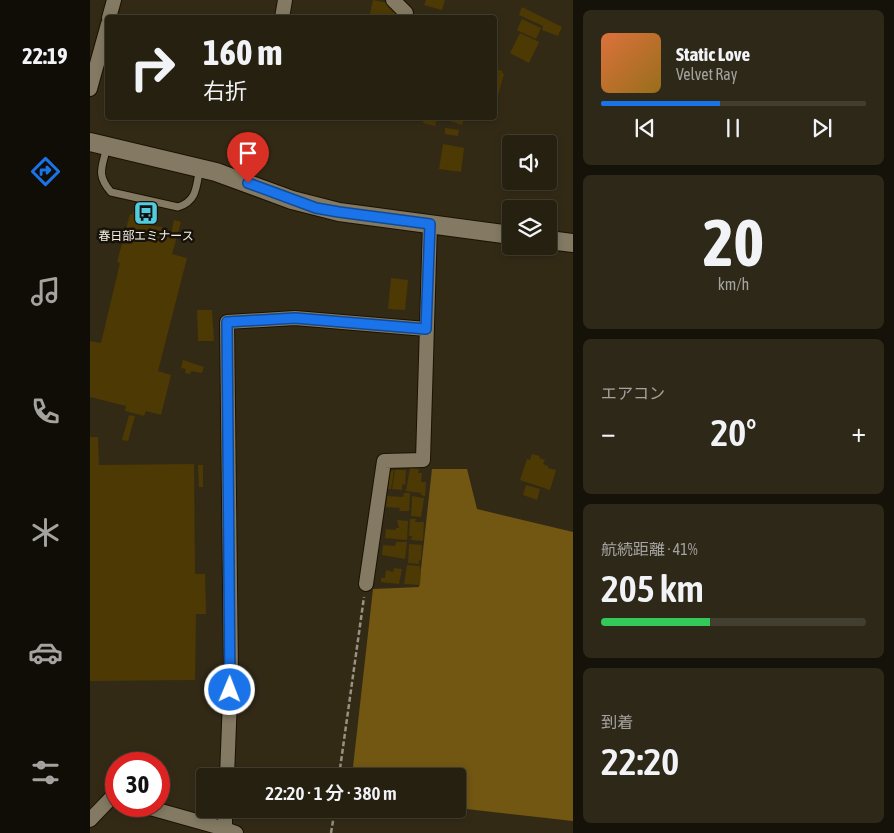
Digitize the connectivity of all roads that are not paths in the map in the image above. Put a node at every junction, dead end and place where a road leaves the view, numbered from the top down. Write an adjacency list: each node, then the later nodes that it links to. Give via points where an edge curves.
1 (114, 0): 5 (street)
2 (286, 0): 6 (street)
3 (393, 0): 4 (street)
4 (406, 12)
5 (110, 15)
6 (283, 15)
7 (105, 35): 8 (street)
8 (90, 89)
9 (90, 142): 10 (street)
10 (107, 146): 11 (street); 11 (lane, via 102,180 111,192 178,206 188,204 193,198)
11 (200, 167): 12 (street, via 316,208)
12 (430, 224): 13 (street); 16 (street)
13 (502, 234)
14 (557, 241): 15 (street)
15 (573, 242)
16 (426, 329): 17 (street, via 423,460 384,461); 18 (street, via 295,318 227,322 231,673)
17 (366, 584)
18 (227, 768)
19 (105, 804): 22 (street)
20 (170, 814): 23 (street)
21 (228, 818): 23 (street)
22 (90, 820)
23 (230, 831)

